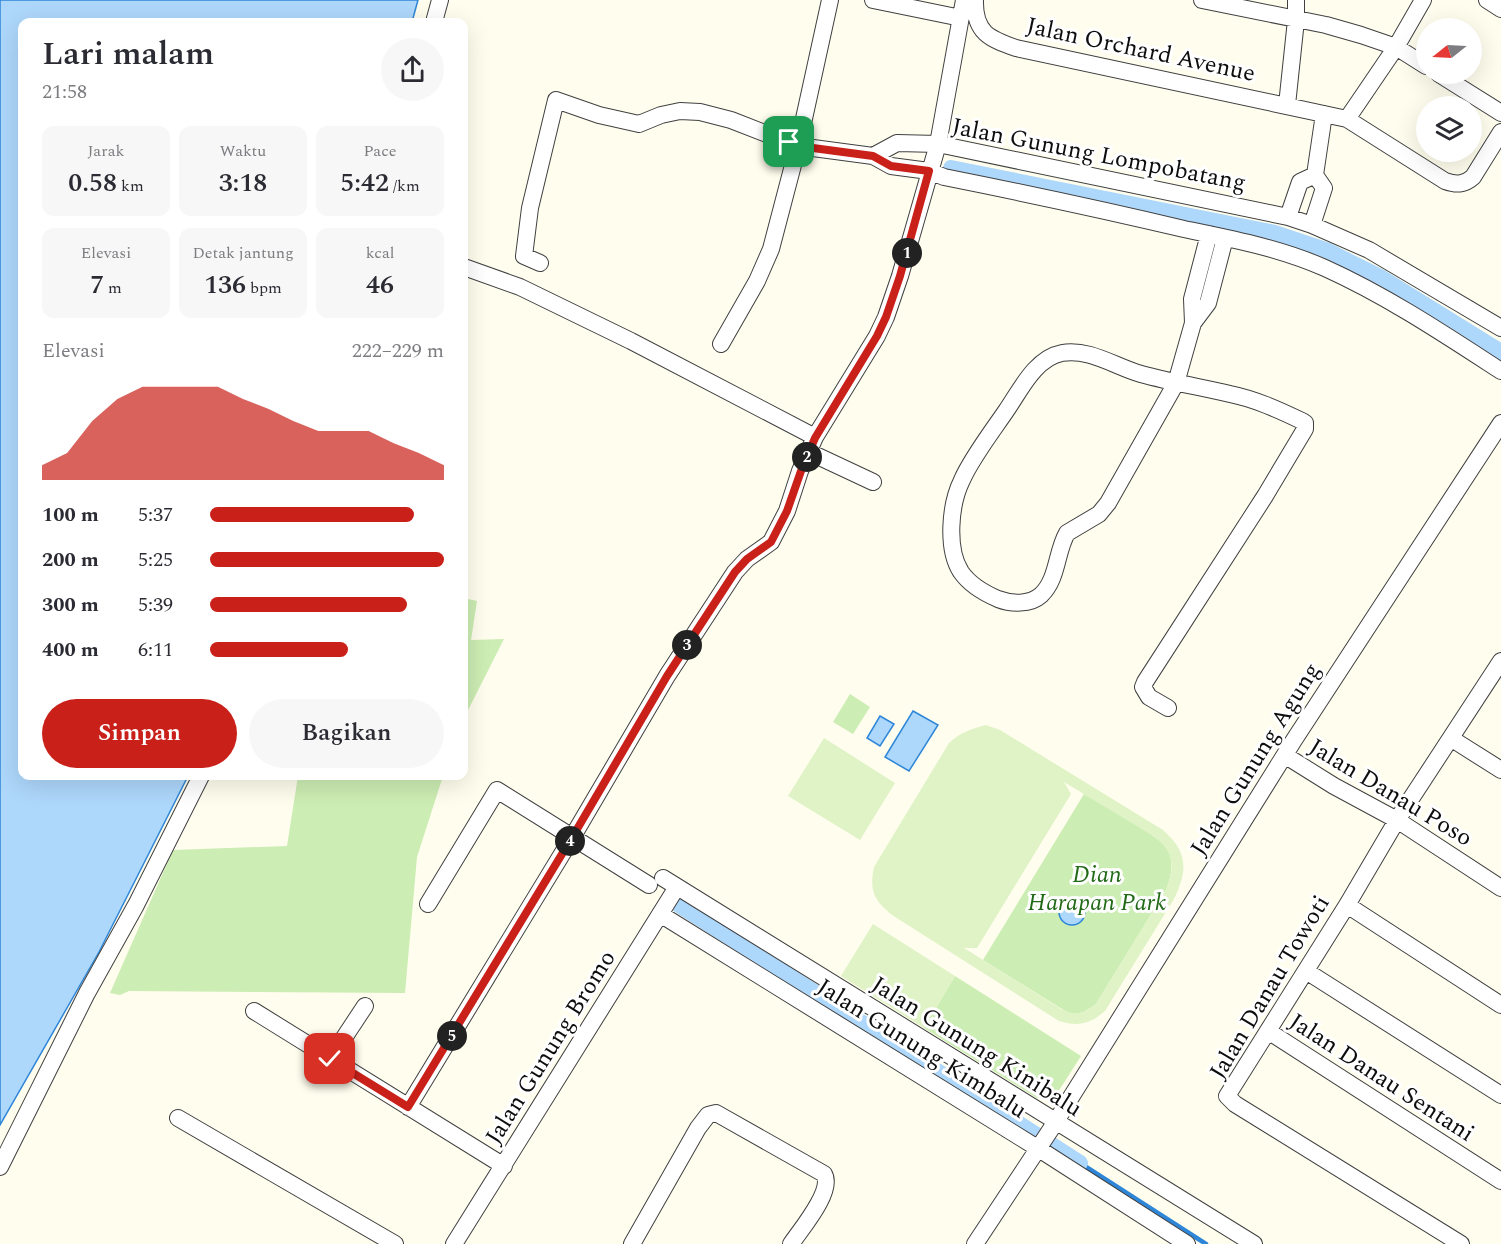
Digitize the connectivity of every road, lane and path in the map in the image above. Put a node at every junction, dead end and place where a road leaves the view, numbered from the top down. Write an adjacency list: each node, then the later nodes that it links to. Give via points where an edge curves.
1 (440, 0): 9 (street)
2 (830, 0): 21 (street)
3 (873, 0): 10 (street)
4 (964, 0): 10 (street)
5 (975, 0): 15 (street, Jalan Orchard Avenue, via 982,30 990,39 1016,48)
6 (1207, 0): 11 (street)
7 (1296, 0): 11 (street)
8 (1423, 0): 12 (street)
9 (435, 18)
10 (961, 18): 20 (street)
11 (1296, 20): 12 (street); 15 (street)
12 (1396, 47): 13 (street); 18 (street)
13 (1416, 60)
14 (1454, 84): 16 (street)
15 (1287, 105): 17 (street, Jalan Orchard Avenue)
16 (1501, 113)
17 (1324, 114): 18 (street, Jalan Orchard Avenue); 24 (street)
18 (1347, 119): 19 (street, via 1455,184 1473,177)
19 (1501, 132)
20 (938, 144): 22 (street, via 897,143); 23 (street, Jalan Gunung Lompobatang); 25 (street, Jalan Gunung Lompobatang)
21 (798, 146): 22 (street); 29 (street, via 700,112 680,111 639,124 556,100 530,208 524,256); 33 (street, via 771,249 758,281)
22 (873, 156): 23 (street, via 891,166)
23 (929, 171): 27 (street); 37 (street, Jalan Gunung Lompobatang, via 886,317)
24 (1315, 175): 25 (street, via 1300,182); 26 (street, via 1324,188)
25 (1288, 217): 26 (street, Jalan Gunung Lompobatang)
26 (1312, 225): 32 (street, Jalan Gunung Lompobatang, via 1369,250)
27 (1209, 234): 28 (street); 31 (street, via 1192,299)
28 (1225, 238): 31 (street, via 1208,303); 34 (street, via 1275,249 1323,267 1411,313)
29 (540, 262)
30 (468, 268): 37 (street, via 520,287 631,341)
31 (1193, 323): 35 (street)
32 (1501, 328)
33 (721, 344)
34 (1501, 371)
35 (1176, 383): 35 (street, via 1108,503 1099,514 1067,533 1053,575 1040,596 1020,603 1001,600 976,587 962,574 952,537 957,492 966,471 1041,364 1063,353 1089,355); 40 (street, via 1250,399 1305,423 1265,496 1145,682 1146,694)
36 (1501, 423): 42 (street, Jalan Gunung Agung)
37 (812, 445): 38 (street); 46 (street, Jalan Gunung Lompobatang, via 771,542 741,564 718,597)
38 (873, 482)
39 (1500, 667): 41 (street, Jalan Danau Towoti)
40 (1168, 708)
41 (1452, 739): 43 (street); 45 (street, Jalan Danau Towoti)
42 (1286, 756): 45 (street, Jalan Danau Poso); 61 (street, Jalan Gunung Agung)
43 (1501, 770)
44 (199, 780): 64 (street)
45 (1397, 820): 48 (street, Jalan Danau Poso); 50 (street, Jalan Danau Towoti)
46 (573, 836): 47 (street, Jalan Gunung Kinibalu); 49 (street, Jalan Gunung Kinibalu, via 497,790); 59 (street, Jalan Gunung Lompobatang)
47 (663, 883): 51 (street); 61 (street, Jalan Gunung Kinibalu)
48 (1501, 888)
49 (428, 904)
50 (1347, 905): 52 (street, Jalan Danau Towoti); 53 (street)
51 (660, 915): 62 (street, Jalan Gunung Kimbalu); 63 (street, Jalan Gunung Bromo)
52 (1306, 971): 56 (street, Jalan Danau Towoti); 58 (street)
53 (1501, 1005)
54 (365, 1006): 57 (street)
55 (254, 1011): 57 (street)
56 (1268, 1031): 65 (street, Jalan Danau Sentani); 73 (street, Jalan Danau Towoti, via 1228,1092 1230,1100)
57 (330, 1059): 59 (street)
58 (1501, 1095)
59 (408, 1107): 63 (street)
60 (178, 1118): 66 (street)
61 (1054, 1124): 62 (street, Jalan Gunung Agung); 72 (street, Jalan Gunung Kinibalu)
62 (1040, 1147): 70 (street, Jalan Gunung Agung); 71 (street, Jalan Gunung Kimbalu)
63 (504, 1166): 67 (street, Jalan Gunung Bromo)
64 (0, 1167)
65 (1501, 1181)
66 (394, 1244)
67 (454, 1244)
68 (632, 1244): 69 (street, via 708,1114 716,1113 824,1174 827,1182 821,1200)
69 (791, 1244)
70 (975, 1244)
71 (1187, 1244)
72 (1254, 1244)
73 (1461, 1244)

